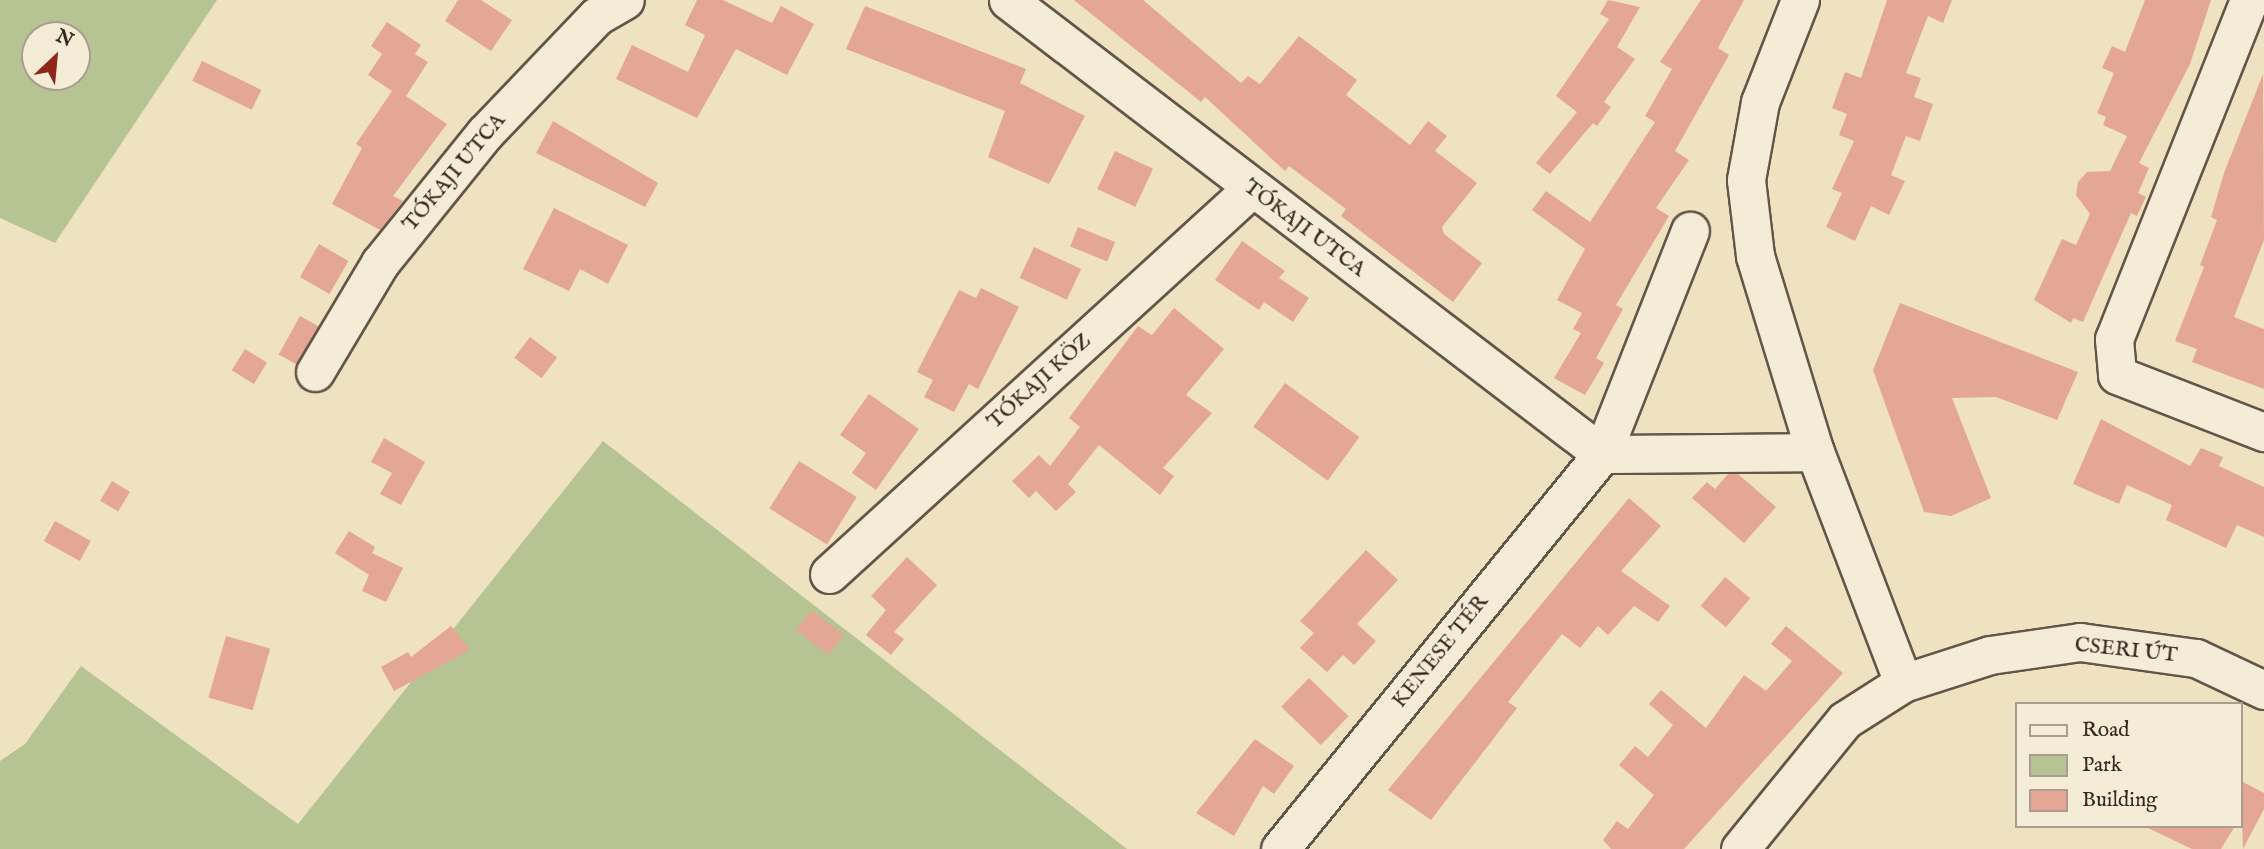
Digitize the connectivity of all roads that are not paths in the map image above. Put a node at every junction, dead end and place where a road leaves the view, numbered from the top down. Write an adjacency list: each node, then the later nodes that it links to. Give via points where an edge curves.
1 (625, 0): 7 (street, TÓKAJI UTCA, via 597,16 477,144 380,263)
2 (1008, 0): 5 (street, TÓKAJI UTCA)
3 (1800, 0): 9 (street, via 1760,102 1746,180 1755,256)
4 (2249, 0): 8 (street, via 2114,339 2117,375)
5 (1251, 189): 10 (street, TÓKAJI UTCA); 11 (street, TÓKAJI KÖZ)
6 (1690, 230): 10 (street, KENESE TÉR)
7 (315, 372)
8 (2264, 432)
9 (1815, 452): 10 (street); 12 (street)
10 (1602, 454): 14 (street, KENESE TÉR)
11 (829, 574)
12 (1903, 683): 13 (street, CSERI ÚT, via 1990,655 2080,642 2196,658); 15 (street, CSERI ÚT, via 1845,720)
13 (2264, 690)
14 (1280, 849)
15 (1740, 849)

